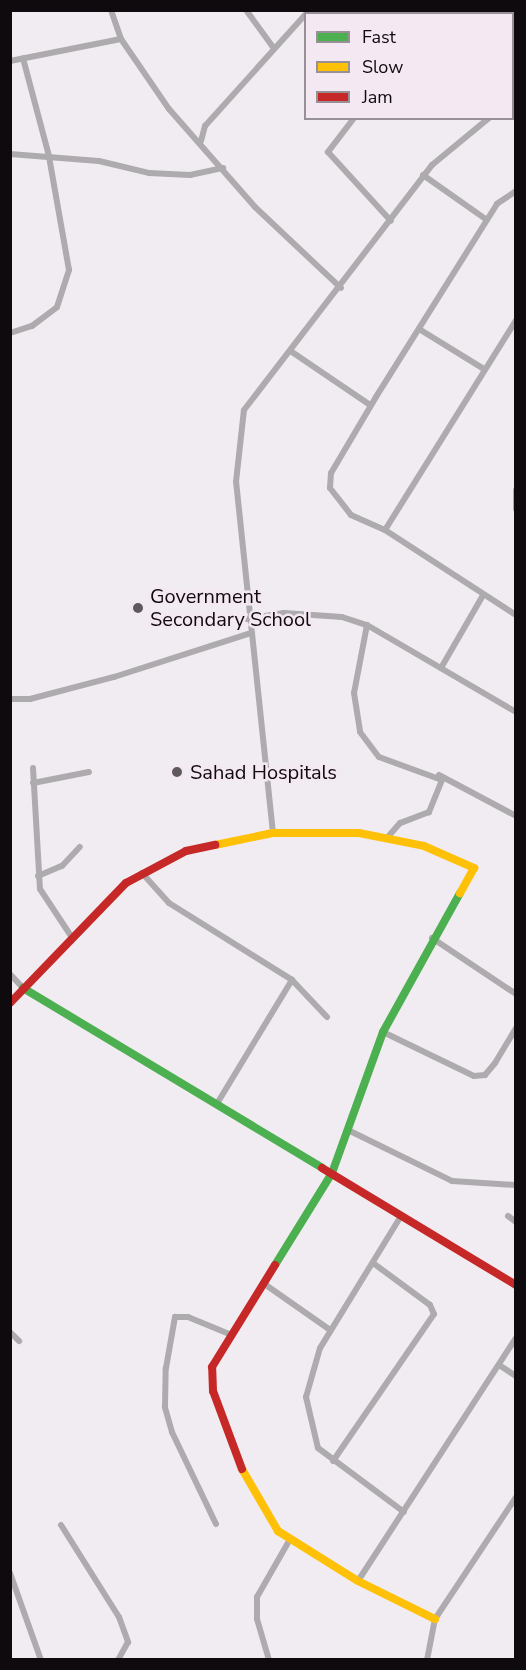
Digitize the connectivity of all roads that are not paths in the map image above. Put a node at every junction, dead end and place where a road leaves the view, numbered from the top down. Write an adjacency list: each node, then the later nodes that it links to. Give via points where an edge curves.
1 (111, 10): 4 (street)
2 (246, 10): 5 (street)
3 (304, 16): 5 (street)
4 (121, 39): 6 (street); 10 (street, via 169,109)
5 (273, 47): 10 (street, via 205,126)
6 (23, 58): 7 (street); 12 (street)
7 (10, 61)
8 (352, 120): 17 (street, via 328,152)
9 (487, 120): 14 (street)
10 (201, 141): 13 (street)
11 (10, 154): 12 (street)
12 (49, 156): 13 (street, via 149,173 190,175); 21 (street, via 69,270 66,289 57,307 40,320)
13 (223, 168): 18 (street, via 263,215)
14 (423, 175): 16 (street); 17 (street)
15 (516, 191): 16 (street)
16 (487, 220): 20 (street)
17 (391, 221): 18 (street)
18 (341, 288): 22 (street)
19 (516, 320): 23 (street)
20 (418, 329): 23 (street); 24 (street)
21 (10, 333)
22 (292, 352): 24 (street); 30 (street, via 244,410 236,482)
23 (484, 369): 27 (street)
24 (370, 405): 27 (street, via 331,473 330,488 351,515)
25 (516, 490): 26 (street)
26 (515, 509)
27 (385, 530): 28 (street)
28 (482, 597): 29 (street); 33 (street)
29 (516, 615)
30 (246, 620): 31 (street, via 284,614 342,617); 32 (street)
31 (367, 625): 33 (street); 38 (street, via 354,693 360,732 379,758)
32 (248, 634): 34 (street, via 114,677 30,699); 41 (street)
33 (441, 668): 35 (street)
34 (10, 699)
35 (516, 712)
36 (33, 768): 39 (street)
37 (89, 772): 39 (street)
38 (439, 775): 40 (street); 42 (street, via 429,812 400,823)
39 (33, 783): 45 (street)
40 (516, 816)
41 (273, 833): 42 (street); 44 (street, via 186,851)
42 (388, 837): 47 (street, via 474,868)
43 (80, 847): 45 (street, via 68,861)
44 (142, 873): 46 (street, via 99,906); 49 (street, via 169,903)
45 (38, 876): 46 (street, via 44,898)
46 (71, 936): 50 (street)
47 (431, 937): 51 (street); 55 (street)
48 (10, 974): 50 (street)
49 (292, 980): 53 (street); 56 (street)
50 (23, 988): 52 (street); 56 (street)
51 (516, 994)
52 (10, 1003)
53 (327, 1017)
54 (516, 1028): 55 (street, via 485,1075 474,1076)
55 (382, 1032): 57 (street)
56 (218, 1102): 58 (street)
57 (350, 1131): 58 (street); 59 (street, via 452,1181)
58 (332, 1173): 60 (street); 64 (street)
59 (516, 1185)
60 (401, 1216): 63 (street); 65 (street)
61 (508, 1216): 62 (street)
62 (516, 1222)
63 (373, 1263): 66 (street); 73 (street, via 430,1305 434,1314)
64 (263, 1283): 66 (street); 68 (street)
65 (516, 1285)
66 (330, 1330): 73 (street, via 306,1397 311,1434)
67 (10, 1332): 70 (street)
68 (228, 1334): 76 (street, via 188,1317 175,1317 166,1368 165,1407 172,1432); 78 (street, via 212,1367 213,1391 259,1507)
69 (516, 1338): 71 (street)
70 (19, 1341)
71 (499, 1365): 72 (street); 75 (street)
72 (516, 1376)
73 (333, 1461): 75 (street)
74 (516, 1497): 81 (street)
75 (404, 1512): 80 (street)
76 (216, 1524)
77 (61, 1525): 83 (street, via 119,1617 128,1642)
78 (290, 1541): 80 (street); 84 (street, via 257,1597 257,1619)
79 (10, 1573): 82 (street)
80 (358, 1581): 81 (street)
81 (435, 1619): 85 (street)
82 (41, 1659)
83 (118, 1659)
84 (269, 1659)
85 (427, 1659)

